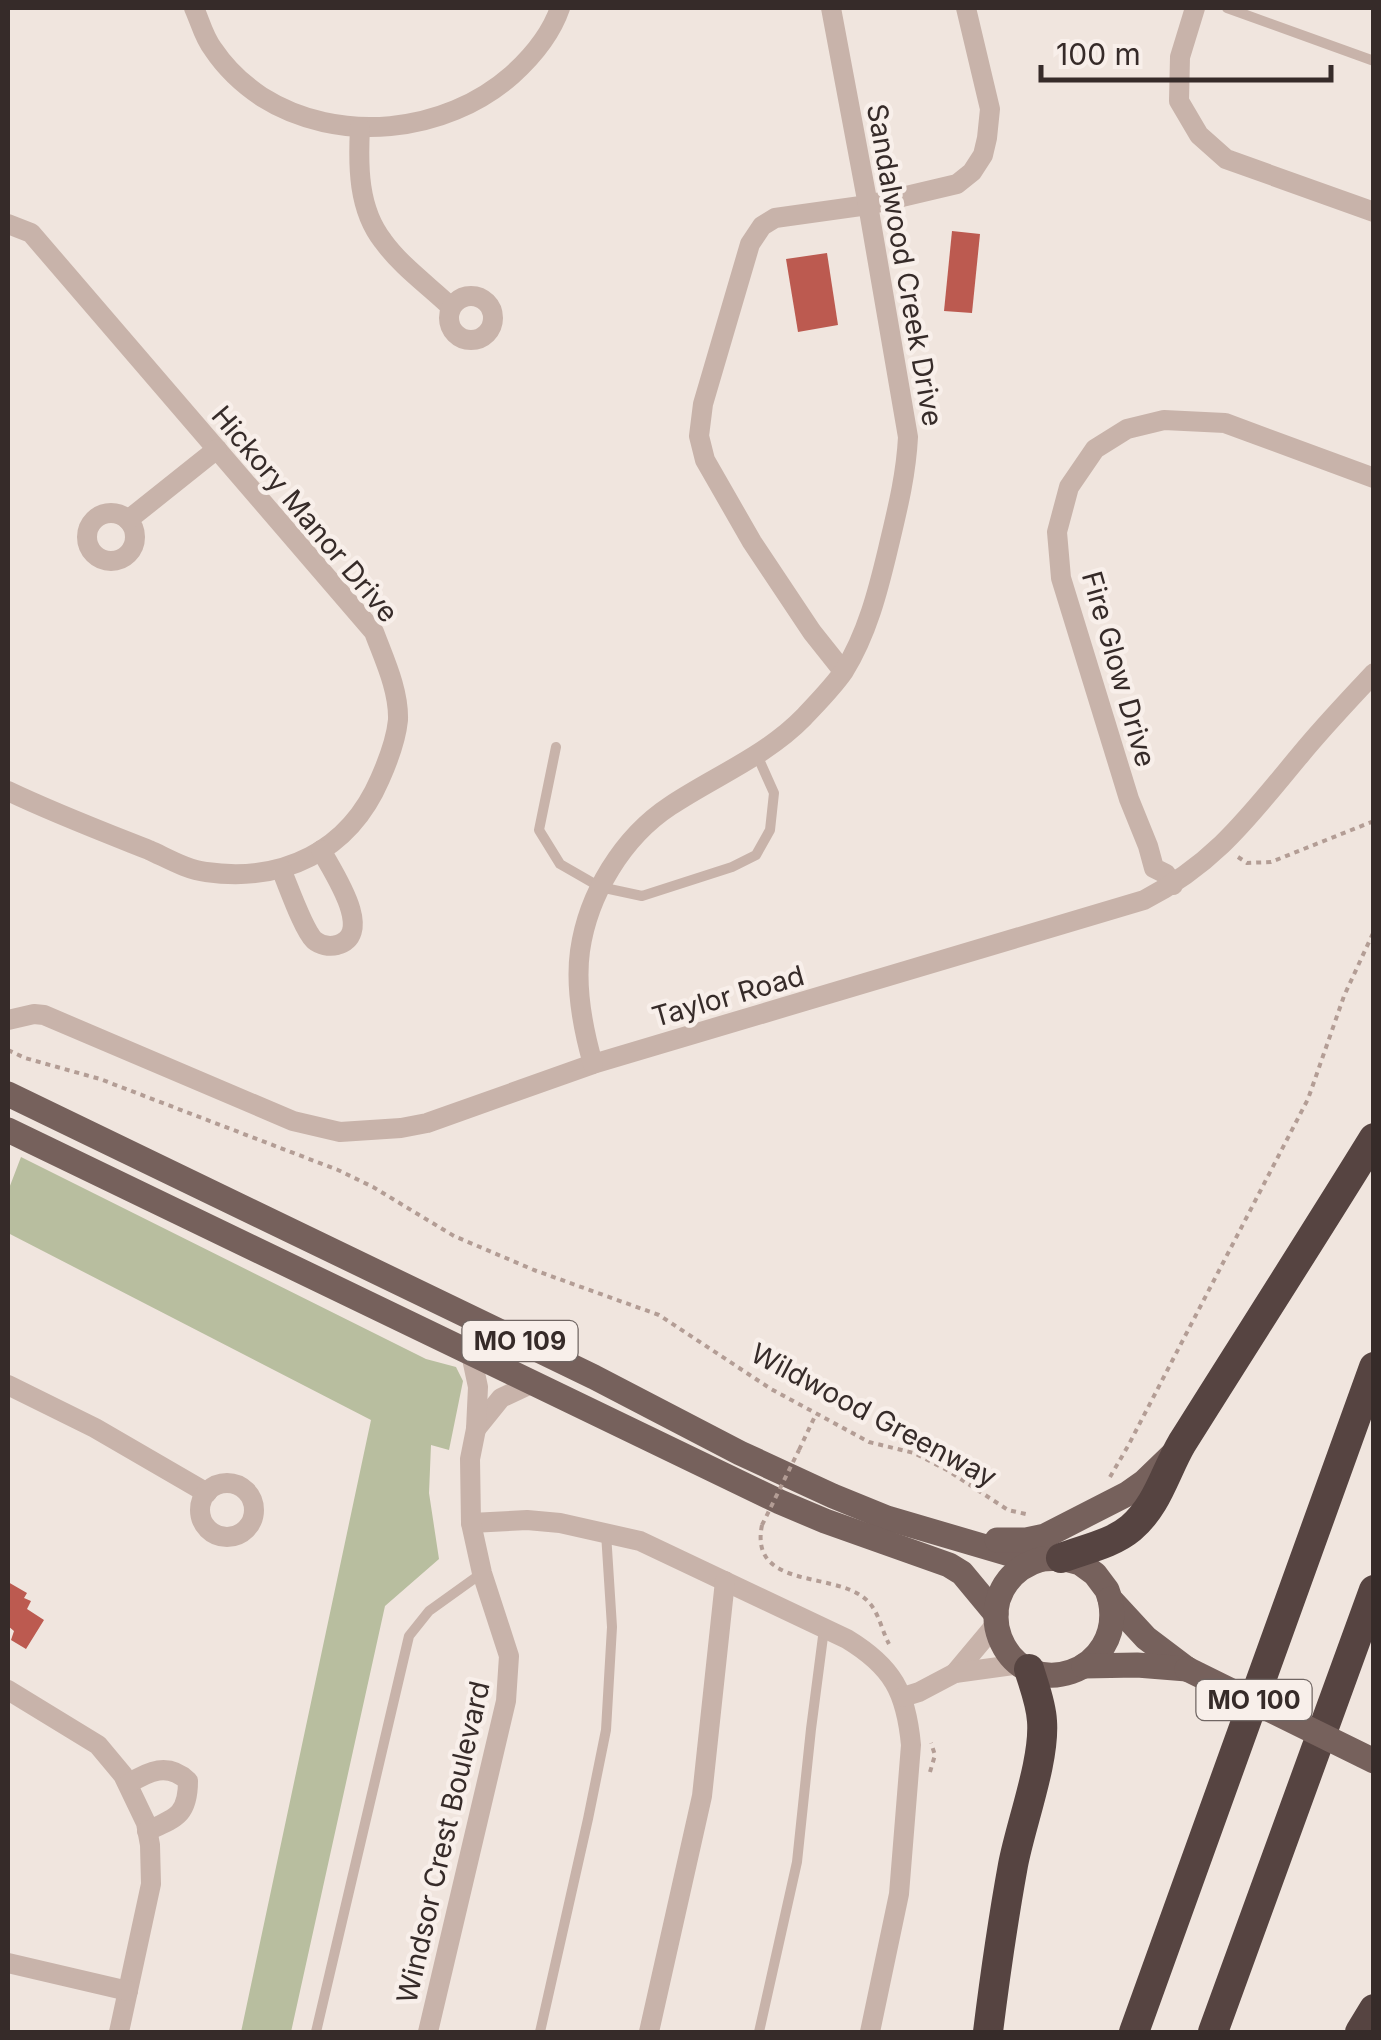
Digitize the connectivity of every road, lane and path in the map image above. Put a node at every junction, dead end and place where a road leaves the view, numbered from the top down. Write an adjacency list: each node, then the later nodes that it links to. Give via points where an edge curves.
1 (194, 8): 8 (street, via 211,48 259,95 287,111)
2 (560, 8): 8 (street, via 544,40 497,88 440,116)
3 (831, 8): 9 (street, Sandalwood Creek Drive)
4 (966, 8): 9 (street, via 990,109 983,155 957,184)
5 (1195, 8): 10 (street, via 1180,57 1179,102 1199,135 1226,159)
6 (1226, 8): 7 (lane)
7 (1374, 60)
8 (360, 128): 12 (street, via 361,188 381,240)
9 (868, 205): 16 (street, Sandalwood Creek Drive, via 908,436 872,612); 16 (street, via 774,218 755,234 702,404 699,436 705,460 752,542)
10 (1374, 212)
11 (8, 224): 13 (street, Hickory Manor Drive, via 30,233)
12 (451, 306)
13 (218, 449): 15 (street); 22 (street, Hickory Manor Drive, via 374,632 394,689 394,743 372,798)
14 (1374, 478): 25 (street, Fire Glow Drive, via 1226,423 1164,420 1128,429 1096,448 1068,487 1057,532 1061,578 1154,868)
15 (128, 520)
16 (844, 671): 19 (street, Sandalwood Creek Drive, via 792,730)
17 (1374, 673): 25 (street, Taylor Road, via 1246,822 1206,862)
18 (556, 747): 26 (lane, via 539,830 560,864)
19 (757, 755): 26 (street, Sandalwood Creek Drive, via 651,820); 26 (lane, via 774,793 770,830 756,855 642,896)
20 (8, 792): 24 (street, Hickory Manor Drive, via 203,872)
21 (1374, 821): 23 (path, via 1271,862)
22 (321, 850): 24 (street, Hickory Manor Drive); 24 (street, via 354,916 341,944 326,946 311,937)
23 (1237, 856)
24 (280, 868)
25 (1169, 879): 31 (street, Taylor Road, via 1144,900)
26 (600, 887): 31 (street, Sandalwood Creek Drive, via 580,951 579,987)
27 (1374, 931): 42 (path, via 1308,1099)
28 (16, 1018): 29 (street, Taylor Road); 31 (street, Taylor Road, via 44,1015 279,1116 340,1132 427,1123)
29 (8, 1032)
30 (8, 1050): 39 (path, Wildwood Greenway, via 338,1170 454,1236 659,1315)
31 (593, 1064)
32 (8, 1094): 47 (main road, MO 109, via 832,1496)
33 (9, 1133): 35 (main road, MO 109)
34 (1374, 1138): 41 (highway)
35 (471, 1354): 37 (main road, MO 109); 40 (street, Windsor Crest Boulevard)
36 (1374, 1367): 76 (highway, MO 100)
37 (531, 1384): 40 (street, via 500,1398); 53 (main road, MO 109, via 780,1502 950,1565)
38 (8, 1386): 43 (street)
39 (816, 1414): 44 (path, Wildwood Greenway, via 869,1442 914,1453 1008,1510); 55 (path, bridge, via 762,1526 761,1543 772,1565 790,1575 864,1598)
40 (476, 1429): 45 (street, Windsor Crest Boulevard)
41 (1179, 1448): 47 (main road, via 1127,1494 1045,1536); 48 (highway, via 1157,1496 1128,1530)
42 (1108, 1479)
43 (208, 1493)
44 (1037, 1514)
45 (471, 1523): 46 (street, via 560,1522); 49 (street, Windsor Crest Boulevard)
46 (606, 1532): 50 (street); 71 (lane, via 612,1628 606,1730)
47 (966, 1540): 48 (main road, MO 109, via 1013,1556)
48 (1052, 1558): 52 (main road, MO 109, via 1080,1563); 53 (main road, via 1010,1578)
49 (482, 1574): 69 (lane, via 429,1612 409,1636); 70 (street, Windsor Crest Boulevard, via 508,1656 506,1701)
50 (725, 1581): 54 (street); 72 (street, via 702,1796)
51 (1374, 1590): 77 (highway, MO 100)
52 (1110, 1599): 57 (main road, via 1109,1637); 58 (main road, MO 109)
53 (996, 1619): 56 (main road, MO 109, via 1007,1650); 59 (street)
54 (824, 1628): 61 (street, via 866,1651); 73 (lane, via 798,1862)
55 (895, 1652)
56 (1025, 1666): 57 (main road, MO 109, via 1057,1675); 59 (street); 75 (highway, via 1039,1700 1040,1749 999,1940)
57 (1084, 1666): 58 (main road, MO 109)
58 (1187, 1669): 62 (main road, MO 109, bridge)
59 (955, 1673): 61 (street)
60 (8, 1690): 63 (street, via 98,1744)
61 (903, 1697): 74 (street, via 911,1745 899,1894)
62 (1374, 1761)
63 (128, 1784): 64 (street); 64 (street, via 163,1768 188,1781 181,1813)
64 (148, 1830): 66 (street, via 150,1884)
65 (8, 1963): 66 (street)
66 (128, 1991): 68 (street)
67 (1374, 2009): 78 (highway)
68 (119, 2032)
69 (316, 2032)
70 (428, 2032)
71 (540, 2032)
72 (649, 2032)
73 (759, 2032)
74 (870, 2032)
75 (988, 2032)
76 (1134, 2032)
77 (1214, 2032)
78 (1360, 2032)

